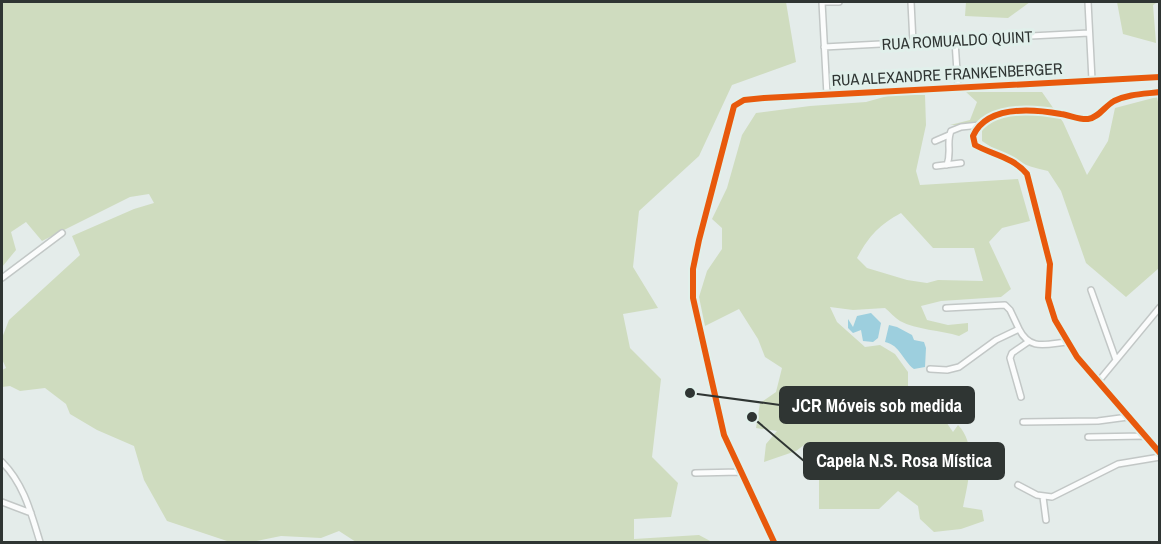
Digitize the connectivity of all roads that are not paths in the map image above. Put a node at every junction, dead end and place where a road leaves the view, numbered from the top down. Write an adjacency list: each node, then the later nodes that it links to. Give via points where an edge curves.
1 (822, 2): 2 (street); 8 (street)
2 (840, 2)
3 (910, 2): 7 (street)
4 (1088, 2): 5 (street)
5 (1089, 33): 6 (street, RUA ROMUALDO QUINT); 10 (street)
6 (955, 41): 7 (street, RUA ROMUALDO QUINT); 11 (street)
7 (913, 43): 8 (street, RUA ROMUALDO QUINT)
8 (824, 47): 13 (street)
9 (1160, 77): 10 (street, RUA ALEXANDRE FRANKENBERGER)
10 (1092, 80): 11 (street, RUA ALEXANDRE FRANKENBERGER)
11 (958, 87): 13 (street, RUA ALEXANDRE FRANKENBERGER)
12 (1160, 92): 14 (street, via 1125,97 1087,119 1058,113 1012,112 997,114)
13 (827, 95): 38 (street, RUA ALEXANDRE FRANKENBERGER, via 748,99 737,104 703,222 693,269 696,316 722,427)
14 (981, 125): 15 (street, via 961,126); 27 (street, via 973,136 975,145 1008,159 1029,178 1050,264 1049,303)
15 (949, 135): 16 (street); 18 (street, via 951,155)
16 (935, 141)
17 (961, 163): 18 (street)
18 (947, 165): 19 (street)
19 (936, 166)
20 (62, 233): 21 (street)
21 (2, 278)
22 (1091, 290): 28 (street)
23 (1160, 307): 28 (street)
24 (946, 308): 25 (street, via 1005,305)
25 (1019, 329): 26 (street); 29 (street, via 959,367)
26 (1028, 342): 27 (street); 31 (street, via 1010,358)
27 (1067, 342): 30 (street)
28 (1116, 360): 30 (street)
29 (930, 369)
30 (1098, 382): 32 (street)
31 (1021, 397)
32 (1128, 417): 33 (street); 34 (street)
33 (1023, 422)
34 (1144, 436): 35 (street); 36 (street)
35 (1088, 437)
36 (1160, 455): 41 (street, via 1123,462 1057,496)
37 (2, 462): 43 (street, via 18,483)
38 (740, 472): 39 (street); 46 (street)
39 (695, 473)
40 (1018, 485): 41 (street)
41 (1043, 497): 44 (street)
42 (2, 502): 43 (street)
43 (31, 513): 45 (street)
44 (1046, 520)
45 (40, 543)
46 (774, 543)

